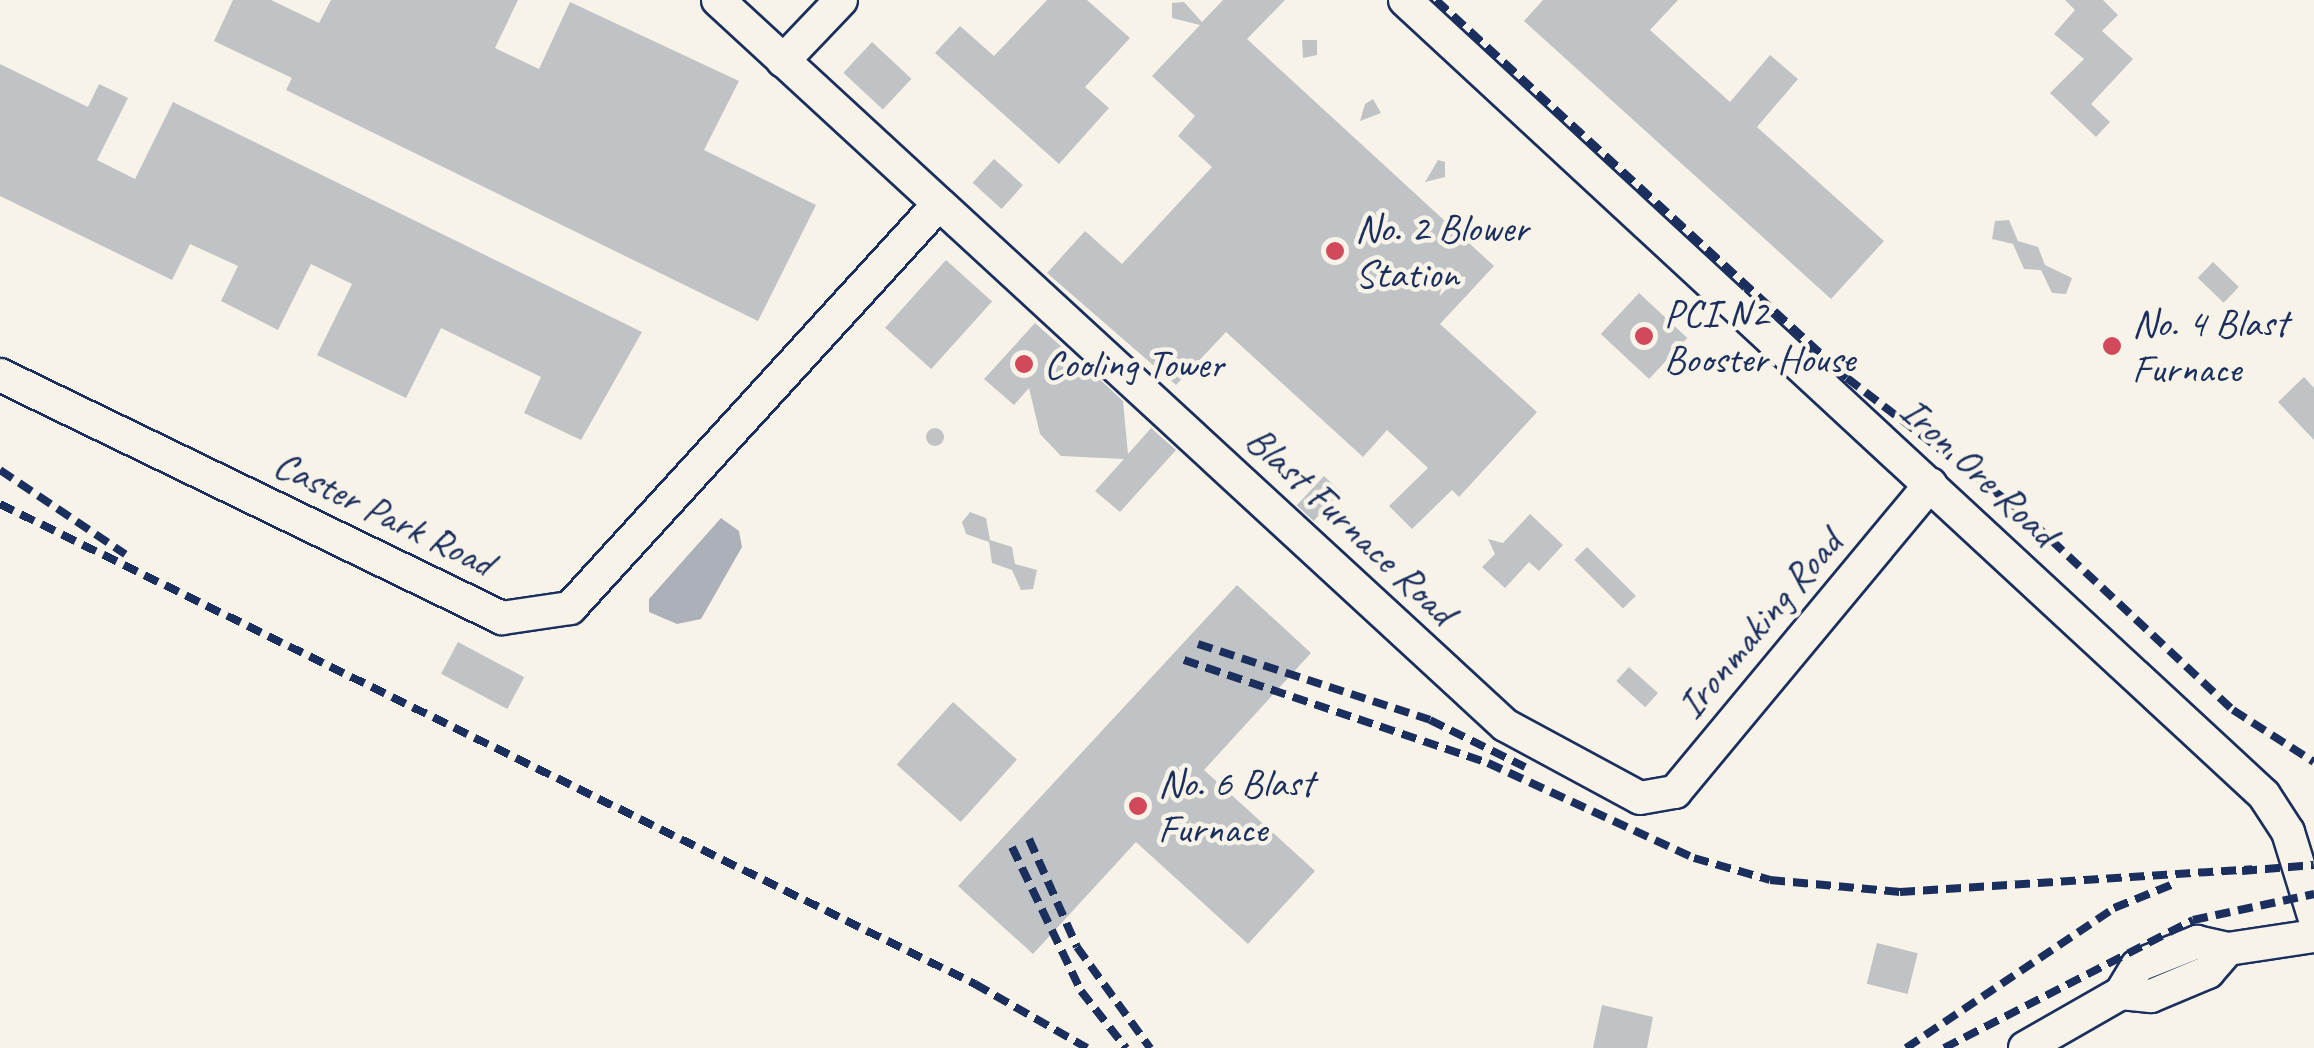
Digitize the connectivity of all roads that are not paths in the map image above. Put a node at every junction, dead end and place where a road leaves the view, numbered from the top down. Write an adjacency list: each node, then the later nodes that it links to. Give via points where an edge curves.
1 (718, 0): 4 (street, Blast Furnace Road)
2 (841, 0): 4 (street)
3 (1405, 0): 7 (street, Iron Ore Road)
4 (784, 61): 5 (street, Blast Furnace Road)
5 (939, 204): 6 (street, Caster Park Road, via 570,608 502,618); 8 (street, Blast Furnace Road, via 1505,725)
6 (0, 375)
7 (1930, 484): 8 (street, Ironmaking Road, via 1675,792); 9 (street, Iron Ore Road, via 2264,795 2288,832)
8 (1640, 798)
9 (2314, 916)
10 (2314, 936): 11 (street, via 2228,949 2197,942 2138,966 2121,993)
11 (2025, 1048)

